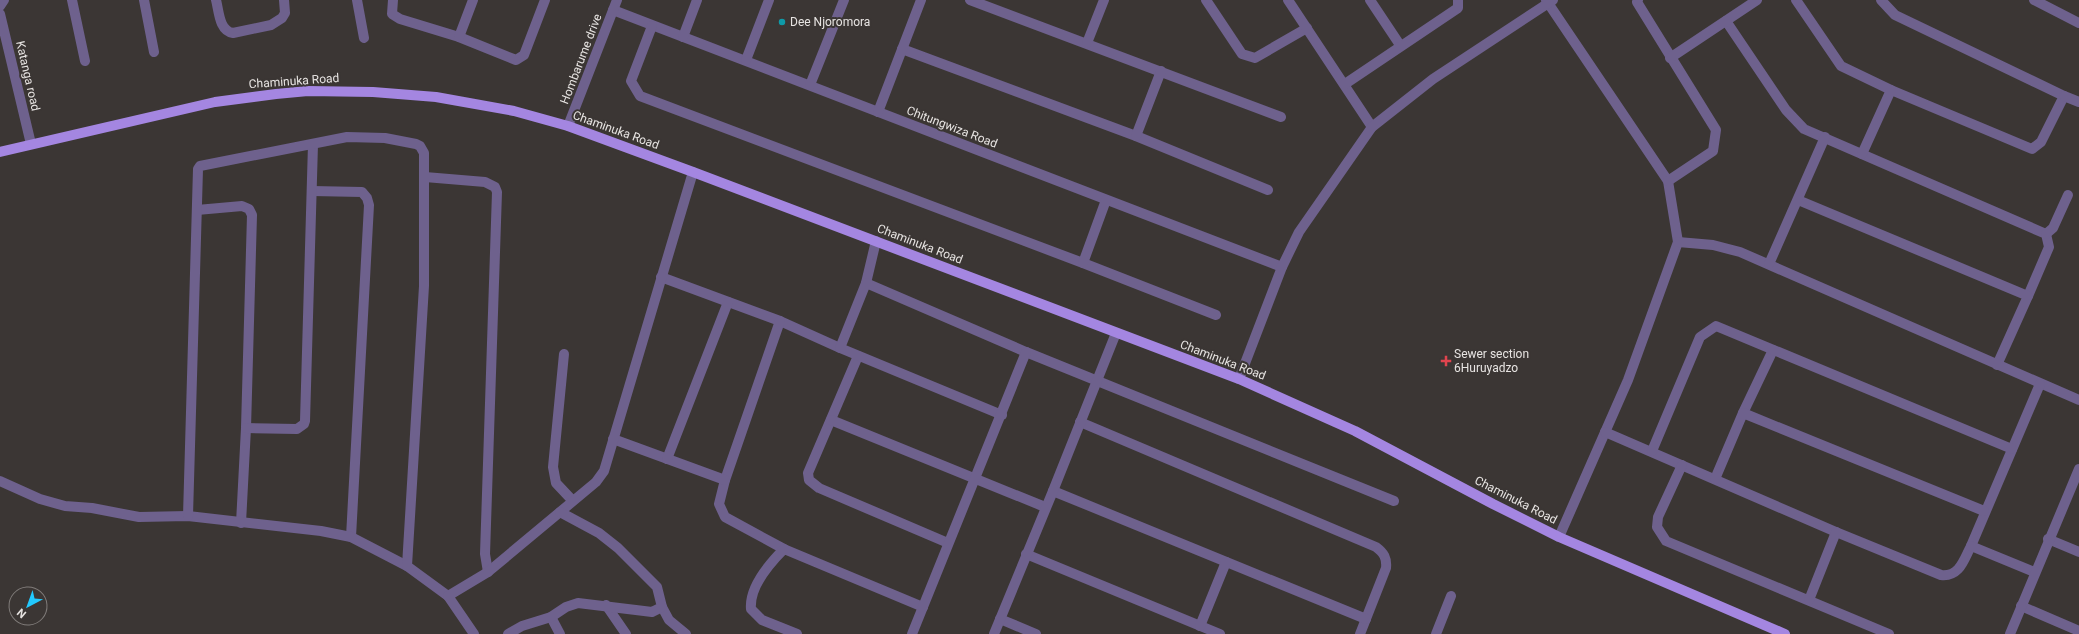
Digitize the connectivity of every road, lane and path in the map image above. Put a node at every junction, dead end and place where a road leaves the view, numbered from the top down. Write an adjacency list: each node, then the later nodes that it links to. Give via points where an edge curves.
1 (4, 0): 27 (street)
2 (72, 0): 43 (street)
3 (144, 0): 40 (street)
4 (216, 0): 5 (street, via 222,26 233,33 277,22 285,13)
5 (284, 0)
6 (357, 0): 36 (street)
7 (393, 0): 34 (street, via 392,14 400,19)
8 (473, 0): 34 (street)
9 (544, 0): 34 (street, via 521,58 512,59)
10 (617, 0): 28 (street, Hombarume drive)
11 (697, 0): 35 (street)
12 (769, 0): 42 (street)
13 (844, 0): 45 (street)
14 (921, 0): 39 (street)
15 (970, 0): 37 (street)
16 (1104, 0): 37 (street)
17 (1206, 0): 33 (street, via 1242,54 1255,58)
18 (1288, 0): 33 (street)
19 (1370, 0): 38 (street)
20 (1458, 0): 38 (street, via 1458,8)
21 (1638, 0): 41 (street)
22 (1757, 0): 30 (street)
23 (1796, 0): 47 (street, via 1841,66)
24 (1881, 0): 48 (street, via 1895,15)
25 (2034, 0): 31 (street)
26 (1549, 1): 53 (street, via 1433,79); 62 (street)
27 (0, 6)
28 (613, 10): 32 (street, Chitungwiza Road); 52 (street, Hombarume drive)
29 (0, 14): 56 (street, Katanga road)
30 (1726, 21): 41 (street); 55 (street, via 1786,110 1804,129)
31 (2079, 23)
32 (652, 26): 35 (street, Chitungwiza Road); 72 (street, via 631,81 640,96)
33 (1307, 28): 46 (street)
34 (460, 37)
35 (683, 37): 42 (street, Chitungwiza Road)
36 (364, 38)
37 (1087, 43): 44 (street)
38 (1400, 46): 46 (street)
39 (902, 49): 50 (street); 54 (street)
40 (154, 52)
41 (1670, 58): 62 (street, via 1716,130 1713,150)
42 (746, 60): 45 (street, Chitungwiza Road)
43 (85, 61)
44 (1161, 71): 51 (street); 54 (street)
45 (810, 84): 50 (street, Chitungwiza Road)
46 (1345, 84): 53 (street)
47 (1891, 90): 48 (street, via 2032,149 2041,142); 59 (street)
48 (2064, 96): 49 (street)
49 (2079, 102)
50 (878, 112): 66 (street, Chitungwiza Road)
51 (1281, 117)
52 (568, 126): 56 (main road, Chaminuka Road, via 514,111 443,98 373,92 308,91 215,102); 60 (main road, Chaminuka Road)
53 (1372, 127): 74 (street, via 1299,232)
54 (1136, 136): 63 (street)
55 (1825, 137): 59 (street); 67 (street)
56 (31, 144): 58 (main road, Chaminuka Road)
57 (313, 144): 61 (street, via 347,136 362,136 416,144 424,153); 64 (street); 68 (street, via 203,164 198,169)
58 (0, 152)
59 (1862, 154): 69 (street)
60 (693, 172): 70 (main road, Chaminuka Road); 75 (street)
61 (425, 177): 126 (street, via 424,286); 127 (street, via 485,182 497,192 485,554)
62 (1668, 181): 71 (street)
63 (1268, 190)
64 (312, 191): 96 (street, via 304,424 297,428); 117 (street, via 362,192 369,205)
65 (2068, 195): 69 (street, via 2053,228)
66 (1106, 200): 72 (street); 74 (street, Chitungwiza Road)
67 (1798, 200): 73 (street); 77 (street)
68 (197, 210): 96 (street, via 242,206 249,209 252,214); 114 (street)
69 (2046, 234): 77 (street, via 2050,247)
70 (876, 242): 76 (street); 81 (main road, Chaminuka Road)
71 (1678, 242): 73 (street, via 1719,246); 97 (street, via 1644,337)
72 (1083, 263): 79 (street)
73 (1769, 264): 87 (street)
74 (1282, 267): 88 (street)
75 (661, 277): 78 (street); 98 (street)
76 (866, 283): 82 (street); 84 (street)
77 (2028, 296): 87 (street)
78 (728, 302): 80 (street); 101 (street)
79 (1216, 315)
80 (780, 321): 82 (street); 105 (street)
81 (1116, 333): 88 (main road, Chaminuka Road); 89 (street)
82 (840, 348): 86 (street)
83 (1773, 350): 92 (street); 99 (street); 100 (street, via 1716,326 1700,336)
84 (1026, 352): 89 (street); 93 (street)
85 (564, 354): 109 (street, via 553,467 556,483)
86 (858, 356): 93 (street); 94 (street)
87 (1997, 365): 90 (street)
88 (1239, 378): 118 (main road, Chaminuka Road, via 1355,431)
89 (1097, 380): 95 (street); 110 (street)
90 (2040, 384): 91 (street); 99 (street)
91 (2079, 400)
92 (1743, 413): 104 (street); 112 (street)
93 (1002, 415): 106 (street)
94 (831, 420): 106 (street); 120 (street, via 808,473 809,480)
95 (1080, 422): 108 (street); 138 (street, via 1383,552 1387,560 1386,568)
96 (246, 428): 115 (street)
97 (1605, 432): 100 (street); 118 (street)
98 (612, 439): 101 (street); 109 (street, via 604,472 596,482)
99 (2012, 449): 112 (street)
100 (1652, 451): 102 (street)
101 (667, 459): 105 (street)
102 (1682, 465): 104 (street); 131 (street, via 1658,517 1657,527 1666,542)
103 (2078, 474): 119 (street)
104 (1715, 478): 116 (street)
105 (724, 480): 122 (street, via 719,504 725,517)
106 (976, 480): 111 (street); 120 (street)
107 (0, 481): 114 (street, via 40,499 65,506 139,517)
108 (1053, 491): 111 (street); 125 (street)
109 (572, 500): 113 (street)
110 (1394, 501)
111 (1045, 507): 124 (street)
112 (1984, 511): 121 (street)
113 (560, 512): 127 (street); 134 (street, via 599,533 618,548 658,587)
114 (188, 516): 115 (street)
115 (241, 523): 117 (street)
116 (1836, 532): 121 (street, via 1949,576 1958,571); 131 (street)
117 (351, 537): 126 (street)
118 (1559, 537): 153 (main road, Chaminuka Road)
119 (2048, 539): 123 (street); 128 (street)
120 (948, 543): 135 (street)
121 (1971, 546): 128 (street)
122 (784, 549): 135 (street); 146 (street, via 765,569 750,602 751,610 762,620)
123 (2079, 552)
124 (1026, 554): 137 (street); 139 (street)
125 (1226, 562): 138 (street); 139 (street)
126 (407, 566): 129 (street)
127 (488, 572): 129 (street)
128 (2034, 572): 133 (street)
129 (448, 596): 141 (street)
130 (1451, 596): 152 (street)
131 (1809, 600): 154 (street)
132 (606, 605): 134 (street, via 648,612); 136 (street, via 574,604); 144 (street)
133 (2021, 606): 140 (street); 155 (street)
134 (662, 607): 145 (street, via 669,620)
135 (923, 607): 147 (street)
136 (551, 617): 142 (street, via 522,626); 143 (street)
137 (1000, 619): 148 (street); 149 (street)
138 (1366, 619): 151 (street)
139 (1200, 626): 150 (street)
140 (2079, 631)
141 (474, 634)
142 (508, 634)
143 (560, 634)
144 (626, 634)
145 (686, 634)
146 (797, 634)
147 (912, 634)
148 (994, 634)
149 (1036, 634)
150 (1220, 634)
151 (1360, 634)
152 (1436, 634)
153 (1785, 634)
154 (1889, 634)
155 (2010, 634)

